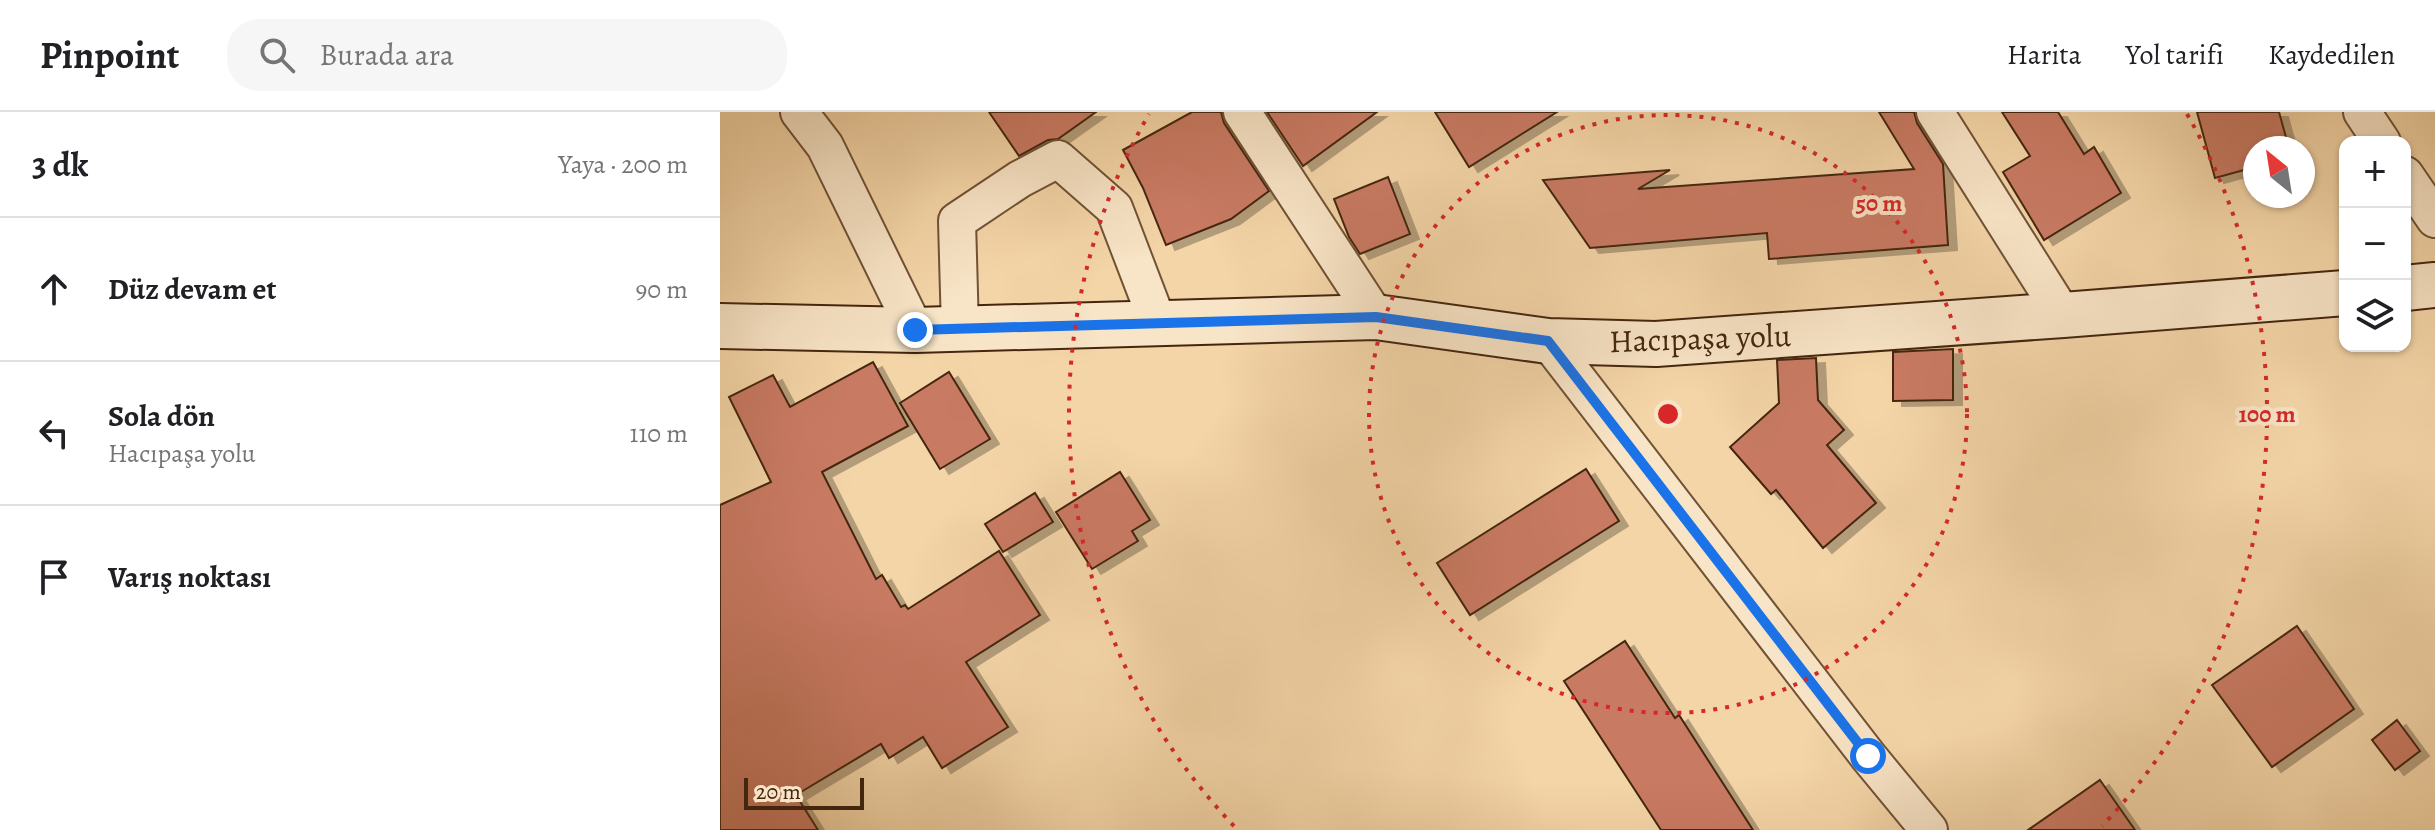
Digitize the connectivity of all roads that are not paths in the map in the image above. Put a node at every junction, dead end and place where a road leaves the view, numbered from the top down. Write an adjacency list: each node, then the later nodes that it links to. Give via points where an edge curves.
1 (799, 112): 16 (street, via 825,146)
2 (1242, 112): 12 (street)
3 (1935, 112): 11 (street)
4 (2362, 112): 5 (street)
5 (2378, 136)
6 (2411, 184): 7 (street)
7 (2435, 219)
8 (2435, 285): 9 (main road)
9 (2411, 287)
10 (2339, 293): 11 (main road, Hacıpaşa yolu)
11 (2063, 315): 17 (main road, Hacıpaşa yolu, via 1656,344)
12 (1376, 317): 13 (main road, Hacıpaşa yolu); 17 (main road, Hacıpaşa yolu)
13 (1158, 323): 15 (main road, Hacıpaşa yolu); 15 (street, via 1114,208 1058,159 957,221)
14 (720, 326): 16 (main road, Hacıpaşa yolu)
15 (960, 329): 16 (main road, Hacıpaşa yolu)
16 (915, 330)
17 (1548, 341): 18 (street)
18 (1929, 830)

